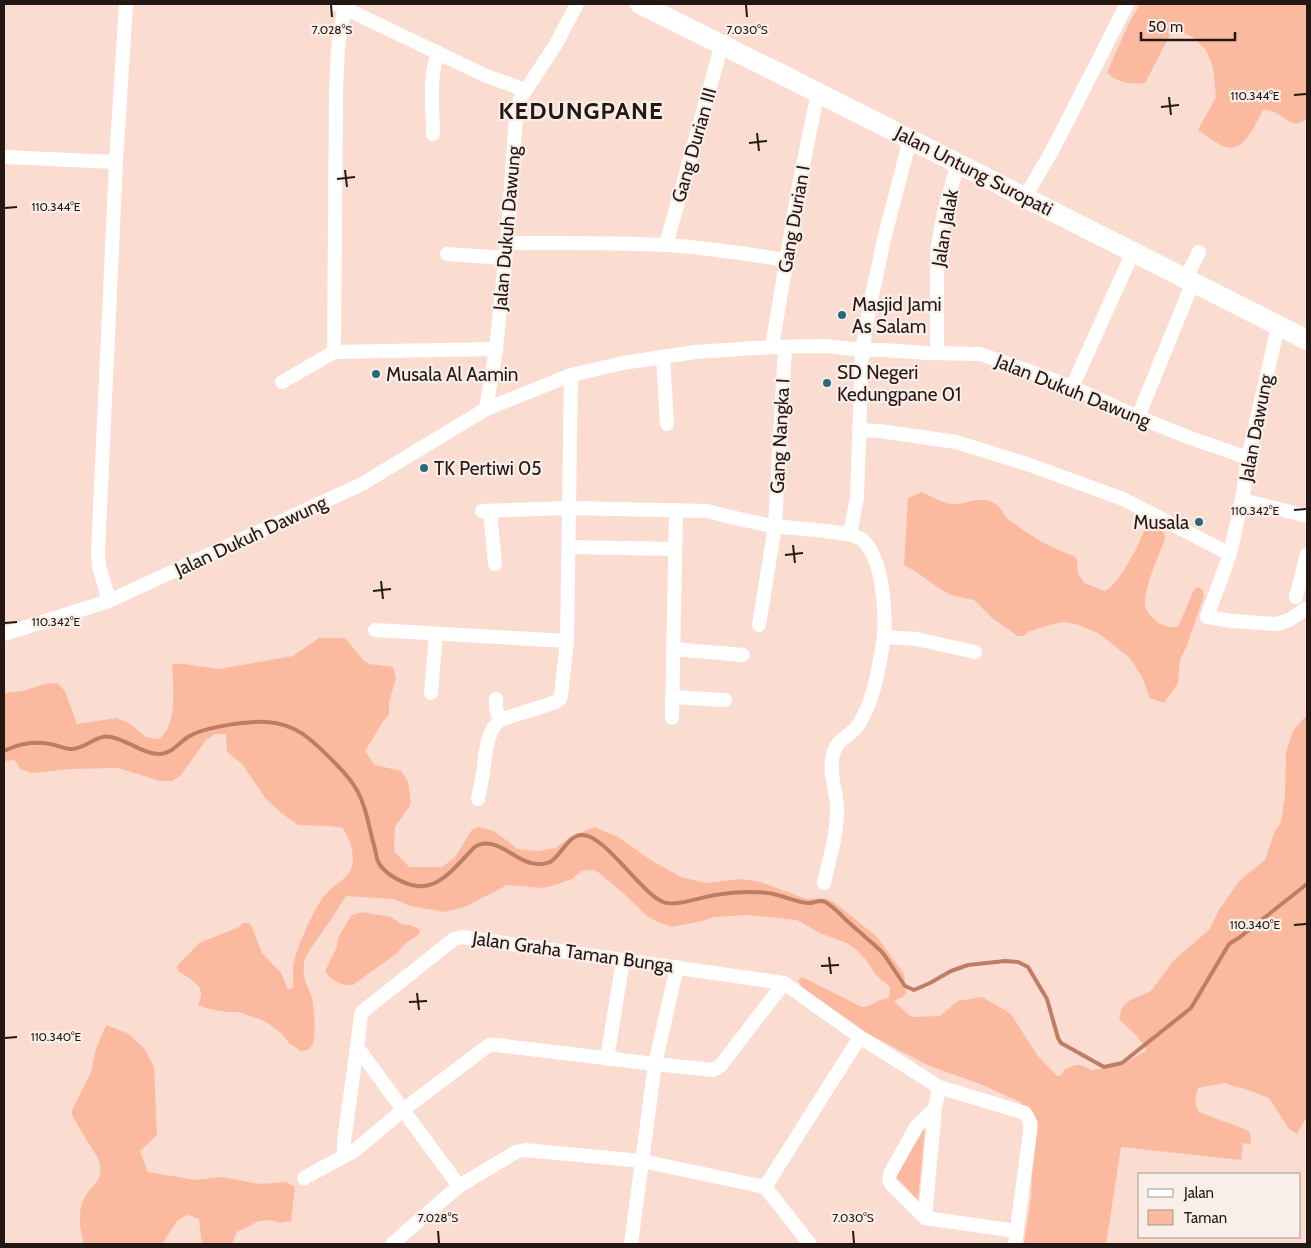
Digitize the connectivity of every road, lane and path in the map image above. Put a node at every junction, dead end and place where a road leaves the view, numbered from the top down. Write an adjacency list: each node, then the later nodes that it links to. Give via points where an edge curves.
1 (126, 4): 13 (street)
2 (577, 4): 8 (street, Jalan Dukuh Dawung, via 556,44)
3 (640, 4): 6 (main road, Jalan Untung Suropati)
4 (1127, 4): 15 (street, via 1052,152)
5 (341, 6): 7 (street); 29 (street, via 336,96)
6 (722, 44): 9 (main road, Jalan Untung Suropati); 17 (street, Gang Durian III)
7 (439, 53): 8 (street); 10 (street, via 434,65)
8 (525, 90): 16 (street, Jalan Dukuh Dawung, via 516,117)
9 (818, 92): 11 (main road, Jalan Untung Suropati); 22 (street, Gang Durian I)
10 (433, 134)
11 (910, 139): 14 (main road, Jalan Untung Suropati); 28 (street, via 884,239)
12 (4, 157): 13 (street)
13 (116, 162): 52 (street, via 98,552)
14 (958, 163): 15 (main road, Jalan Untung Suropati); 30 (street, Jalan Jalak, via 937,251)
15 (1025, 197): 18 (main road, Jalan Untung Suropati)
16 (507, 243): 17 (street); 21 (street, Jalan Dukuh Dawung)
17 (666, 245): 22 (street)
18 (1134, 252): 23 (main road, Jalan Untung Suropati); 34 (street)
19 (1199, 252): 23 (street)
20 (447, 254): 21 (street)
21 (506, 258): 27 (street, Jalan Dukuh Dawung)
22 (787, 260): 26 (street, Gang Durian I)
23 (1189, 280): 24 (main road, Jalan Untung Suropati); 36 (street)
24 (1278, 326): 25 (main road, Jalan Untung Suropati); 39 (street, Jalan Dawung)
25 (1307, 340)
26 (778, 347): 28 (street, Jalan Dukuh Dawung, via 824,346); 31 (street, Jalan Dukuh Dawung); 44 (street, Gang Nangka I)
27 (496, 349): 29 (street); 35 (street, Jalan Dukuh Dawung)
28 (862, 350): 30 (street, Jalan Dukuh Dawung); 38 (street)
29 (334, 352): 33 (street)
30 (937, 353): 34 (street, Jalan Dukuh Dawung, via 980,354)
31 (663, 357): 32 (street, Jalan Dukuh Dawung); 37 (street)
32 (571, 375): 35 (street, Jalan Dukuh Dawung); 41 (street)
33 (282, 382)
34 (1072, 387): 36 (street, Jalan Dukuh Dawung)
35 (486, 408): 52 (street, Jalan Dukuh Dawung, via 362,484)
36 (1138, 417): 39 (street, Jalan Dukuh Dawung)
37 (667, 424)
38 (858, 430): 45 (street, via 857,498); 48 (street, via 956,442 1030,465 1123,499)
39 (1248, 458): 40 (street, Jalan Dawung)
40 (1242, 500): 43 (street); 48 (street, Jalan Dawung)
41 (570, 508): 42 (street); 46 (street); 50 (street, via 486,511)
42 (676, 510): 44 (street, via 707,510); 47 (street)
43 (1307, 516)
44 (775, 526): 45 (street); 54 (street)
45 (850, 534): 58 (street, via 863,540 872,551 883,595)
46 (569, 547): 47 (street); 59 (street)
47 (675, 549): 60 (street)
48 (1230, 554): 53 (street, Jalan Dawung, via 1207,617 1277,624)
49 (1307, 554): 51 (street)
50 (495, 564)
51 (1296, 597)
52 (109, 601): 56 (street, Jalan Dukuh Dawung)
53 (1307, 608)
54 (759, 625)
55 (375, 630): 57 (street)
56 (4, 634)
57 (436, 634): 59 (street); 63 (street)
58 (884, 637): 61 (street, via 916,639); 70 (street, via 874,687 864,714 858,726 839,741 832,757 836,827)
59 (568, 641): 68 (street, via 558,701)
60 (673, 649): 62 (street); 64 (street)
61 (974, 652)
62 (743, 655)
63 (431, 693)
64 (672, 697): 66 (street); 67 (street)
65 (496, 699): 68 (street)
66 (725, 700)
67 (672, 718)
68 (500, 720): 69 (street, via 493,728 486,748)
69 (478, 799)
70 (824, 883)
71 (622, 960): 72 (street, Jalan Graha Taman Bunga); 75 (street, Jalan Graha Taman Bunga, via 457,938 362,1012); 76 (street)
72 (677, 967): 73 (street, Jalan Graha Taman Bunga); 77 (street)
73 (784, 983): 74 (street, Jalan Graha Taman Bunga); 77 (street, via 719,1068)
74 (860, 1037): 78 (street, Jalan Graha Taman Bunga); 85 (street)
75 (357, 1047): 80 (street); 81 (street, Jalan Graha Taman Bunga, via 344,1141 344,1150)
76 (607, 1059): 77 (street); 80 (street, via 489,1046)
77 (655, 1064): 82 (street)
78 (939, 1087): 79 (street); 87 (street, Jalan Graha Taman Bunga, via 1025,1113 1029,1119 1031,1124)
79 (935, 1108): 86 (street); 86 (street, via 916,1127 889,1177 891,1184)
80 (403, 1110): 81 (street); 84 (street)
81 (348, 1154): 83 (street)
82 (642, 1161): 84 (street, via 525,1150 516,1152); 85 (street); 89 (street)
83 (304, 1178)
84 (459, 1186): 88 (street)
85 (765, 1187): 90 (street)
86 (925, 1218): 87 (street, Jalan Graha Taman Bunga)
87 (1016, 1238)
88 (392, 1244)
89 (631, 1244)
90 (810, 1244)

